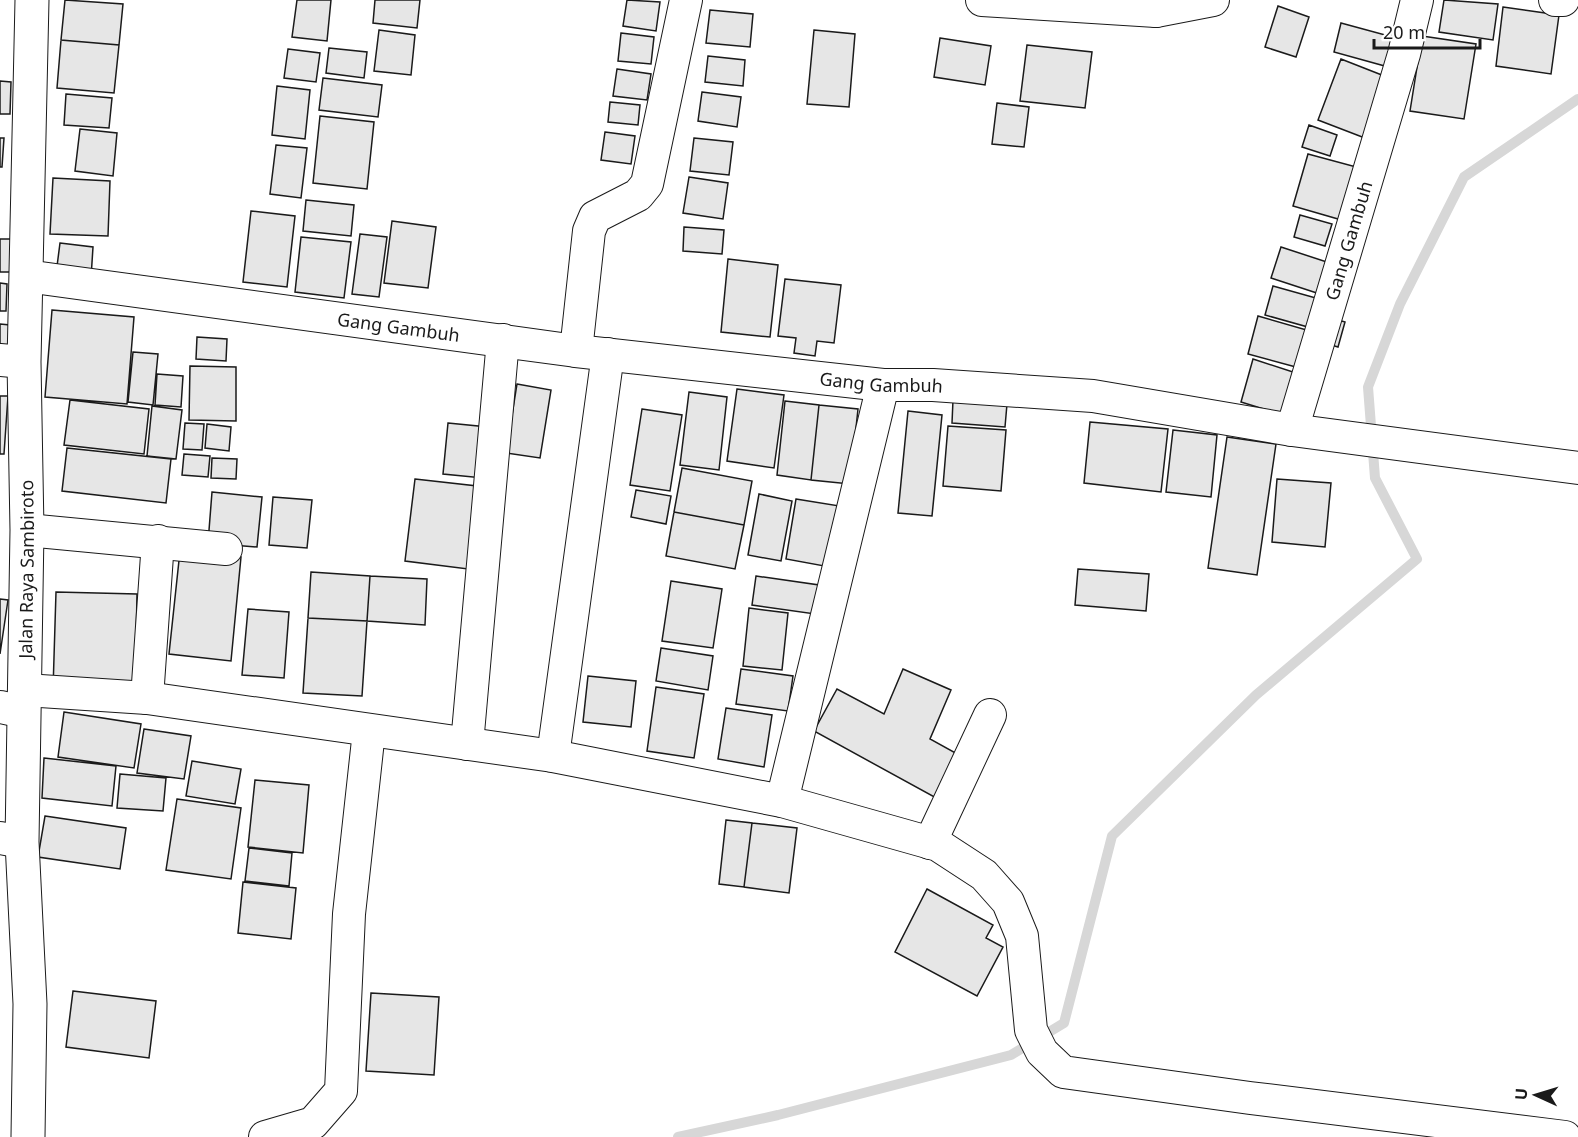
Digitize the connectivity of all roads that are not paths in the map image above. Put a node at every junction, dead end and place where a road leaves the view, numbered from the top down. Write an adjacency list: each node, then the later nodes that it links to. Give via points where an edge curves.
1 (32, 0): 9 (street, Jalan Raya Sambiroto)
2 (686, 0): 11 (street, via 647,184 638,195 595,217 589,231)
3 (1213, 0): 8 (street)
4 (1417, 0): 15 (street, Gang Gambuh)
5 (1555, 0): 6 (street)
6 (1563, 0)
7 (995, 1): 8 (street)
8 (1156, 6)
9 (26, 276): 10 (street, Gang Gambuh); 13 (street, Jalan Raya Sambiroto)
10 (503, 340): 11 (street, Gang Gambuh); 24 (street)
11 (576, 351): 12 (street, Gang Gambuh)
12 (608, 354): 14 (street, Gang Gambuh); 25 (street)
13 (12, 361): 17 (street, Jalan Raya Sambiroto)
14 (883, 385): 15 (street, Gang Gambuh, via 1093,396); 26 (street)
15 (1292, 430): 16 (street)
16 (1578, 468)
17 (27, 530): 18 (street); 21 (street, Jalan Raya Sambiroto)
18 (158, 541): 19 (street); 20 (street)
19 (225, 549)
20 (147, 698): 21 (street); 23 (street)
21 (16, 703): 27 (street, Jalan Raya Sambiroto)
22 (990, 715): 28 (street)
23 (369, 731): 24 (street); 30 (street, via 349,914 341,1091 313,1123)
24 (468, 744): 25 (street)
25 (553, 756): 26 (street)
26 (782, 801): 28 (street)
27 (11, 840): 29 (street, Jalan Raya Sambiroto, via 30,1004)
28 (930, 843): 31 (street, via 984,875 1008,902 1022,936 1036,1041 1063,1072)
29 (28, 1137)
30 (265, 1137)
31 (1566, 1137)

